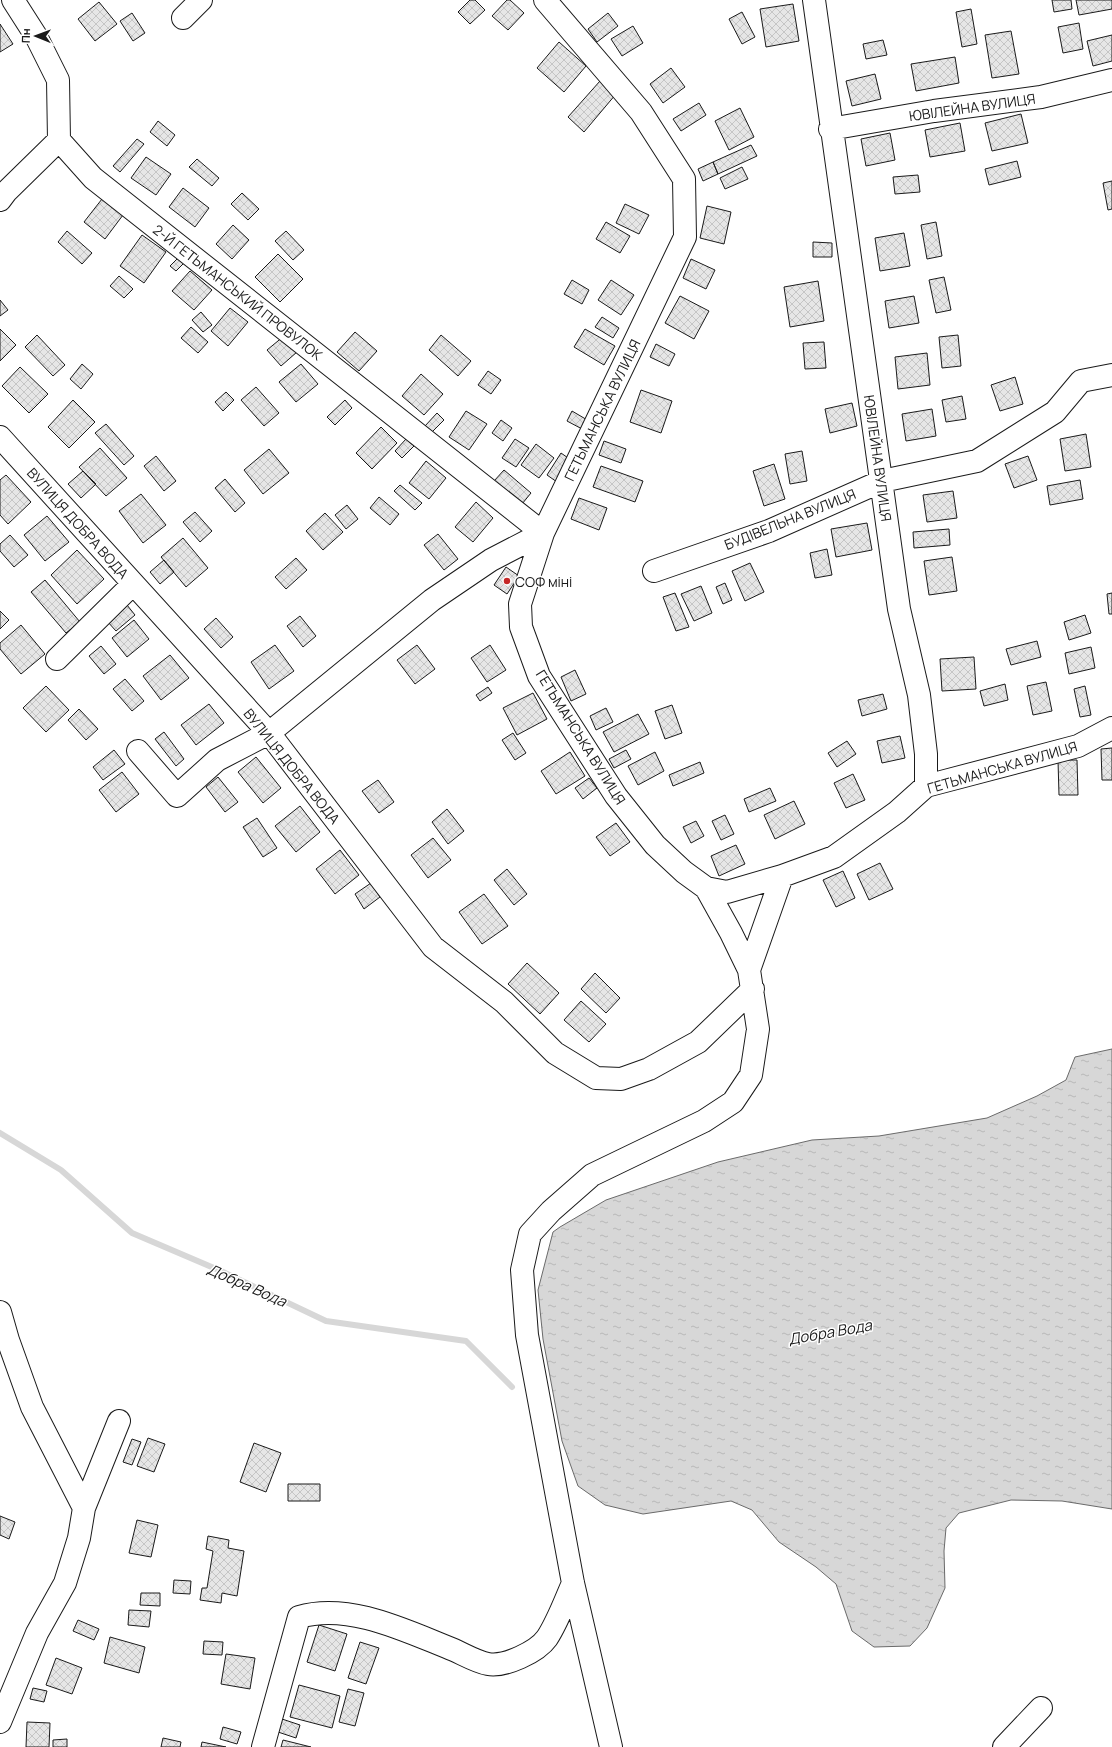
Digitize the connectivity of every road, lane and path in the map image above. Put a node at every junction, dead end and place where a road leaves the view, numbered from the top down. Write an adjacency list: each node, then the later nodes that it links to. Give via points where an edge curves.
1 (13, 0): 8 (street, via 36,36 58,80)
2 (201, 0): 5 (street)
3 (545, 0): 13 (street, ГЕТЬМАНСЬКА ВУЛИЦЯ, via 641,112 684,179 685,237)
4 (814, 0): 7 (street, ЮВІЛЕЙНА ВУЛИЦЯ)
5 (183, 18)
6 (1112, 80): 7 (street, ЮВІЛЕЙНА ВУЛИЦЯ, via 1041,97 934,111)
7 (830, 129): 12 (street, ЮВІЛЕЙНА ВУЛИЦЯ)
8 (59, 140): 9 (street); 13 (street, 2-Й ГЕТЬМАНСЬКИЙ ПРОВУЛОК, via 93,178)
9 (0, 200)
10 (1112, 375): 12 (street, БУДІВЕЛЬНА ВУЛИЦЯ, via 1081,380 1056,412 977,461)
11 (0, 437): 15 (street, ВУЛИЦЯ ДОБРА ВОДА)
12 (882, 481): 14 (street, БУДІВЕЛЬНА ВУЛИЦЯ, via 769,531); 20 (street, ЮВІЛЕЙНА ВУЛИЦЯ, via 898,609 919,695 926,754)
13 (543, 533): 18 (street, via 491,560 432,600); 22 (street, ГЕТЬМАНСЬКА ВУЛИЦЯ, via 520,604 521,627 539,676 616,796 656,845 684,872)
14 (654, 571)
15 (133, 584): 16 (street); 18 (street, ВУЛИЦЯ ДОБРА ВОДА)
16 (57, 659)
17 (1112, 728): 20 (street, ГЕТЬМАНСЬКА ВУЛИЦЯ, via 1078,746)
18 (269, 733): 19 (street, via 217,760 177,796); 23 (street, ВУЛИЦЯ ДОБРА ВОДА, via 433,947 504,1002 556,1053 596,1078 622,1079 649,1069 698,1042)
19 (138, 751)
20 (926, 786): 21 (street, ГЕТЬМАНСЬКА ВУЛИЦЯ, via 897,812 834,857)
21 (782, 876): 22 (street, ГЕТЬМАНСЬКА ВУЛИЦЯ, via 727,892); 23 (street)
22 (706, 888): 23 (street, via 731,933)
23 (751, 980): 27 (street, via 758,1028 752,1075 733,1102 704,1121 592,1176 551,1211 530,1234 522,1270 527,1335)
24 (0, 1312): 26 (street, via 32,1407)
25 (119, 1421): 26 (street)
26 (84, 1508): 29 (street, via 80,1538 65,1584 37,1633)
27 (573, 1583): 30 (street, via 546,1639 512,1662 489,1664 387,1622 314,1612 299,1617); 31 (street)
28 (1041, 1708): 32 (street)
29 (0, 1722)
30 (264, 1747)
31 (611, 1747)
32 (1004, 1747)

